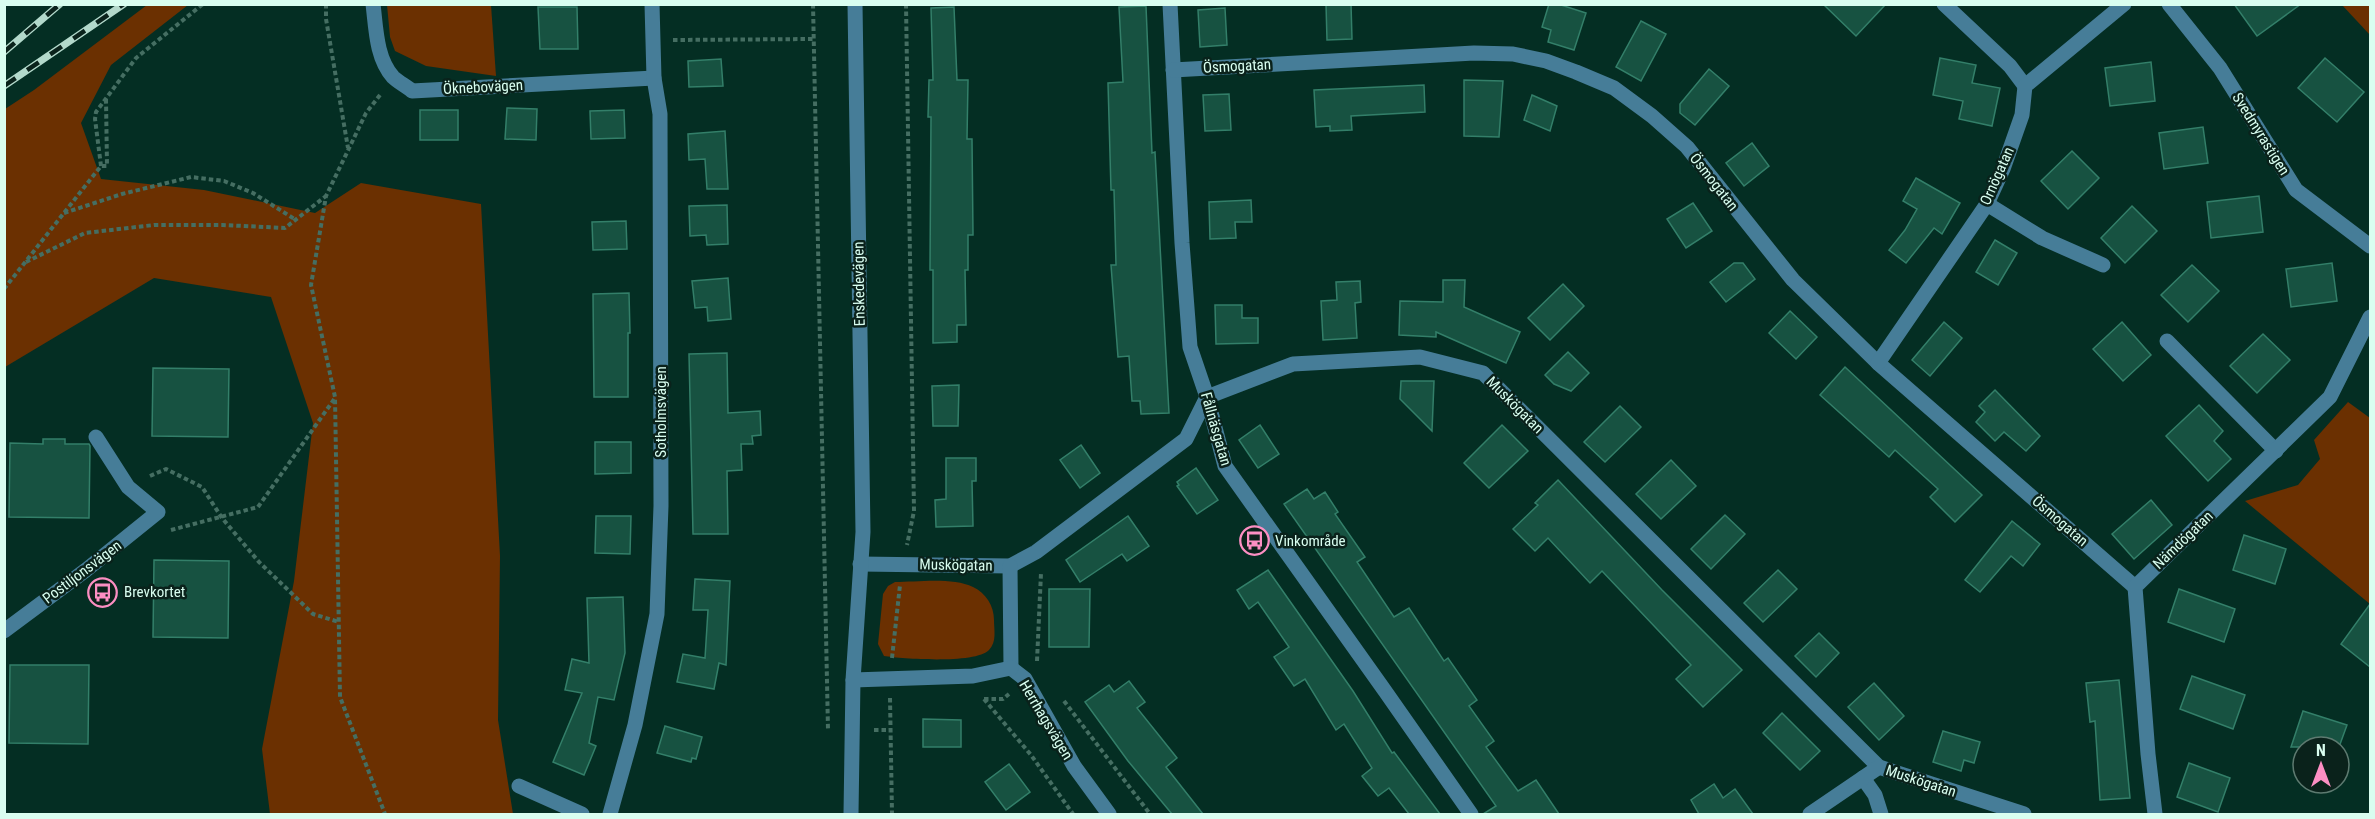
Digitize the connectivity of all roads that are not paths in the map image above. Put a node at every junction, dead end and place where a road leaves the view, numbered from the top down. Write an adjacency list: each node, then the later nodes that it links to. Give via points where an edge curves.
1 (373, 4): 9 (street, Öknebovägen, via 384,63 393,77 412,91)
2 (652, 4): 9 (street, Sotholmsvägen)
3 (855, 4): 20 (street, Enskedevägen, via 863,521)
4 (1170, 4): 8 (street, Fållnäsgatan)
5 (1944, 4): 10 (street, via 2010,66)
6 (2124, 4): 10 (street)
7 (2169, 4): 12 (street, Svedmyrastigen, via 2220,69 2296,190)
8 (1173, 70): 16 (street, Ösmogatan, via 1474,52 1514,54 1576,72 1614,88 1687,147 1792,280); 17 (street, Fållnäsgatan, via 1190,347)
9 (654, 78): 31 (street, Sotholmsvägen, via 660,114 661,506 657,614 634,725)
10 (2025, 86): 11 (street, Ornögatan, via 2022,115)
11 (1987, 204): 13 (street, via 2042,238); 16 (street, Ornögatan)
12 (2370, 246)
13 (2103, 265)
14 (2370, 317): 19 (street, Nämdögatan, via 2331,397)
15 (2167, 341): 19 (street)
16 (1878, 363): 22 (street, Ösmogatan)
17 (1207, 397): 21 (street, Muskögatan, via 1186,439 1036,552); 26 (street, Muskögatan, via 1293,364 1420,357 1484,373); 34 (street, Fållnäsgatan, via 1225,466)
18 (96, 437): 23 (street, Postiljonsvägen, via 128,487 158,512)
19 (2276, 451): 22 (street, Nämdögatan)
20 (860, 564): 21 (street, Muskögatan); 25 (street, Enskedevägen)
21 (1010, 566): 24 (street)
22 (2136, 587): 38 (street)
23 (4, 631)
24 (1011, 668): 25 (street, Herrhagsvägen, via 973,676); 33 (street, Herrhagsvägen, via 1024,680 1074,766)
25 (853, 680): 32 (street, Enskedevägen)
26 (1879, 767): 27 (street); 29 (street, Muskögatan)
27 (1863, 778): 35 (street); 36 (street, via 1875,795)
28 (519, 786): 30 (street)
29 (1986, 809): 37 (street, Muskögatan)
30 (582, 814)
31 (610, 814)
32 (851, 814)
33 (1109, 814)
34 (1471, 814)
35 (1810, 814)
36 (1881, 814)
37 (2024, 814)
38 (2155, 814)

